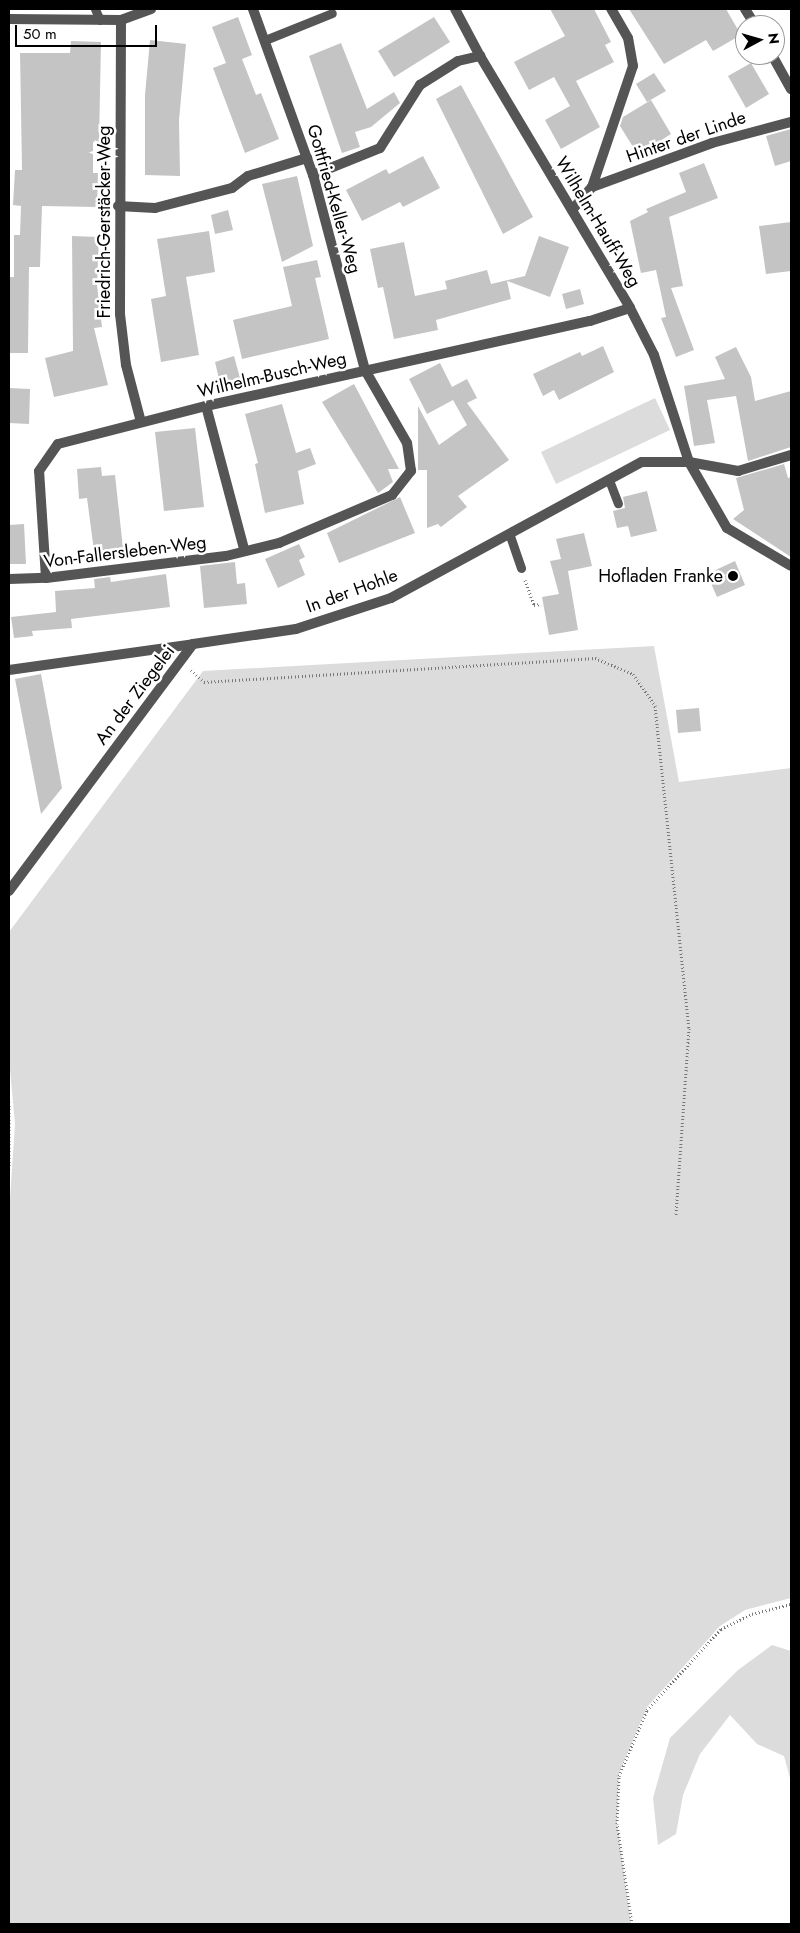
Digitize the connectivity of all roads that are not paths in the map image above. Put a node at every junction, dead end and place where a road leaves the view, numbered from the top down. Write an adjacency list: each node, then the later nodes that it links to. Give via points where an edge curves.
1 (95, 9): 8 (lane)
2 (151, 9): 9 (street)
3 (253, 9): 10 (street, Gottfried-Keller-Weg)
4 (455, 9): 11 (street, Wilhelm-Hauff-Weg)
5 (611, 9): 17 (street, via 628,38 633,66)
6 (332, 13): 10 (lane)
7 (9, 19): 8 (street)
8 (100, 20): 9 (street)
9 (121, 20): 18 (street, Friedrich-Gerstäcker-Weg)
10 (265, 40): 15 (street, Gottfried-Keller-Weg)
11 (480, 56): 16 (street, via 458,61 420,85 380,148); 19 (street, Wilhelm-Hauff-Weg)
12 (778, 65): 13 (street)
13 (791, 89)
14 (791, 122): 17 (street, Hinter der Linde, via 712,143)
15 (308, 158): 16 (street, Gottfried-Keller-Weg); 18 (street, via 248,176 232,188 172,204 155,208)
16 (313, 175): 21 (street, Gottfried-Keller-Weg)
17 (592, 187): 19 (street)
18 (118, 206): 23 (street, Friedrich-Gerstäcker-Weg, via 120,314 126,365)
19 (572, 210): 20 (street, Wilhelm-Hauff-Weg)
20 (630, 308): 21 (street, Wilhelm-Busch-Weg, via 590,320); 25 (street, Wilhelm-Hauff-Weg, via 654,355)
21 (364, 370): 22 (street, Wilhelm-Busch-Weg); 29 (street, Von-Fallersleben-Weg, via 407,442 411,471 392,496 278,543)
22 (206, 406): 23 (street, Wilhelm-Busch-Weg); 29 (street)
23 (141, 422): 32 (street, Wilhelm-Busch-Weg, via 58,444 39,471)
24 (791, 455): 25 (street, In der Hohle, via 738,471)
25 (689, 462): 26 (street, In der Hohle, via 642,462); 30 (street, Wilhelm-Hauff-Weg, via 727,528)
26 (609, 480): 27 (lane); 28 (street, In der Hohle)
27 (618, 503)
28 (509, 533): 31 (lane); 34 (street, In der Hohle, via 391,598 296,629)
29 (244, 549): 32 (street, Von-Fallersleben-Weg, via 226,556)
30 (791, 566)
31 (520, 568)
32 (46, 578): 33 (street, Von-Fallersleben-Weg)
33 (9, 579)
34 (193, 644): 35 (street, An der Ziegelei); 36 (street, An der Ziegelei)
35 (9, 670)
36 (9, 891)

